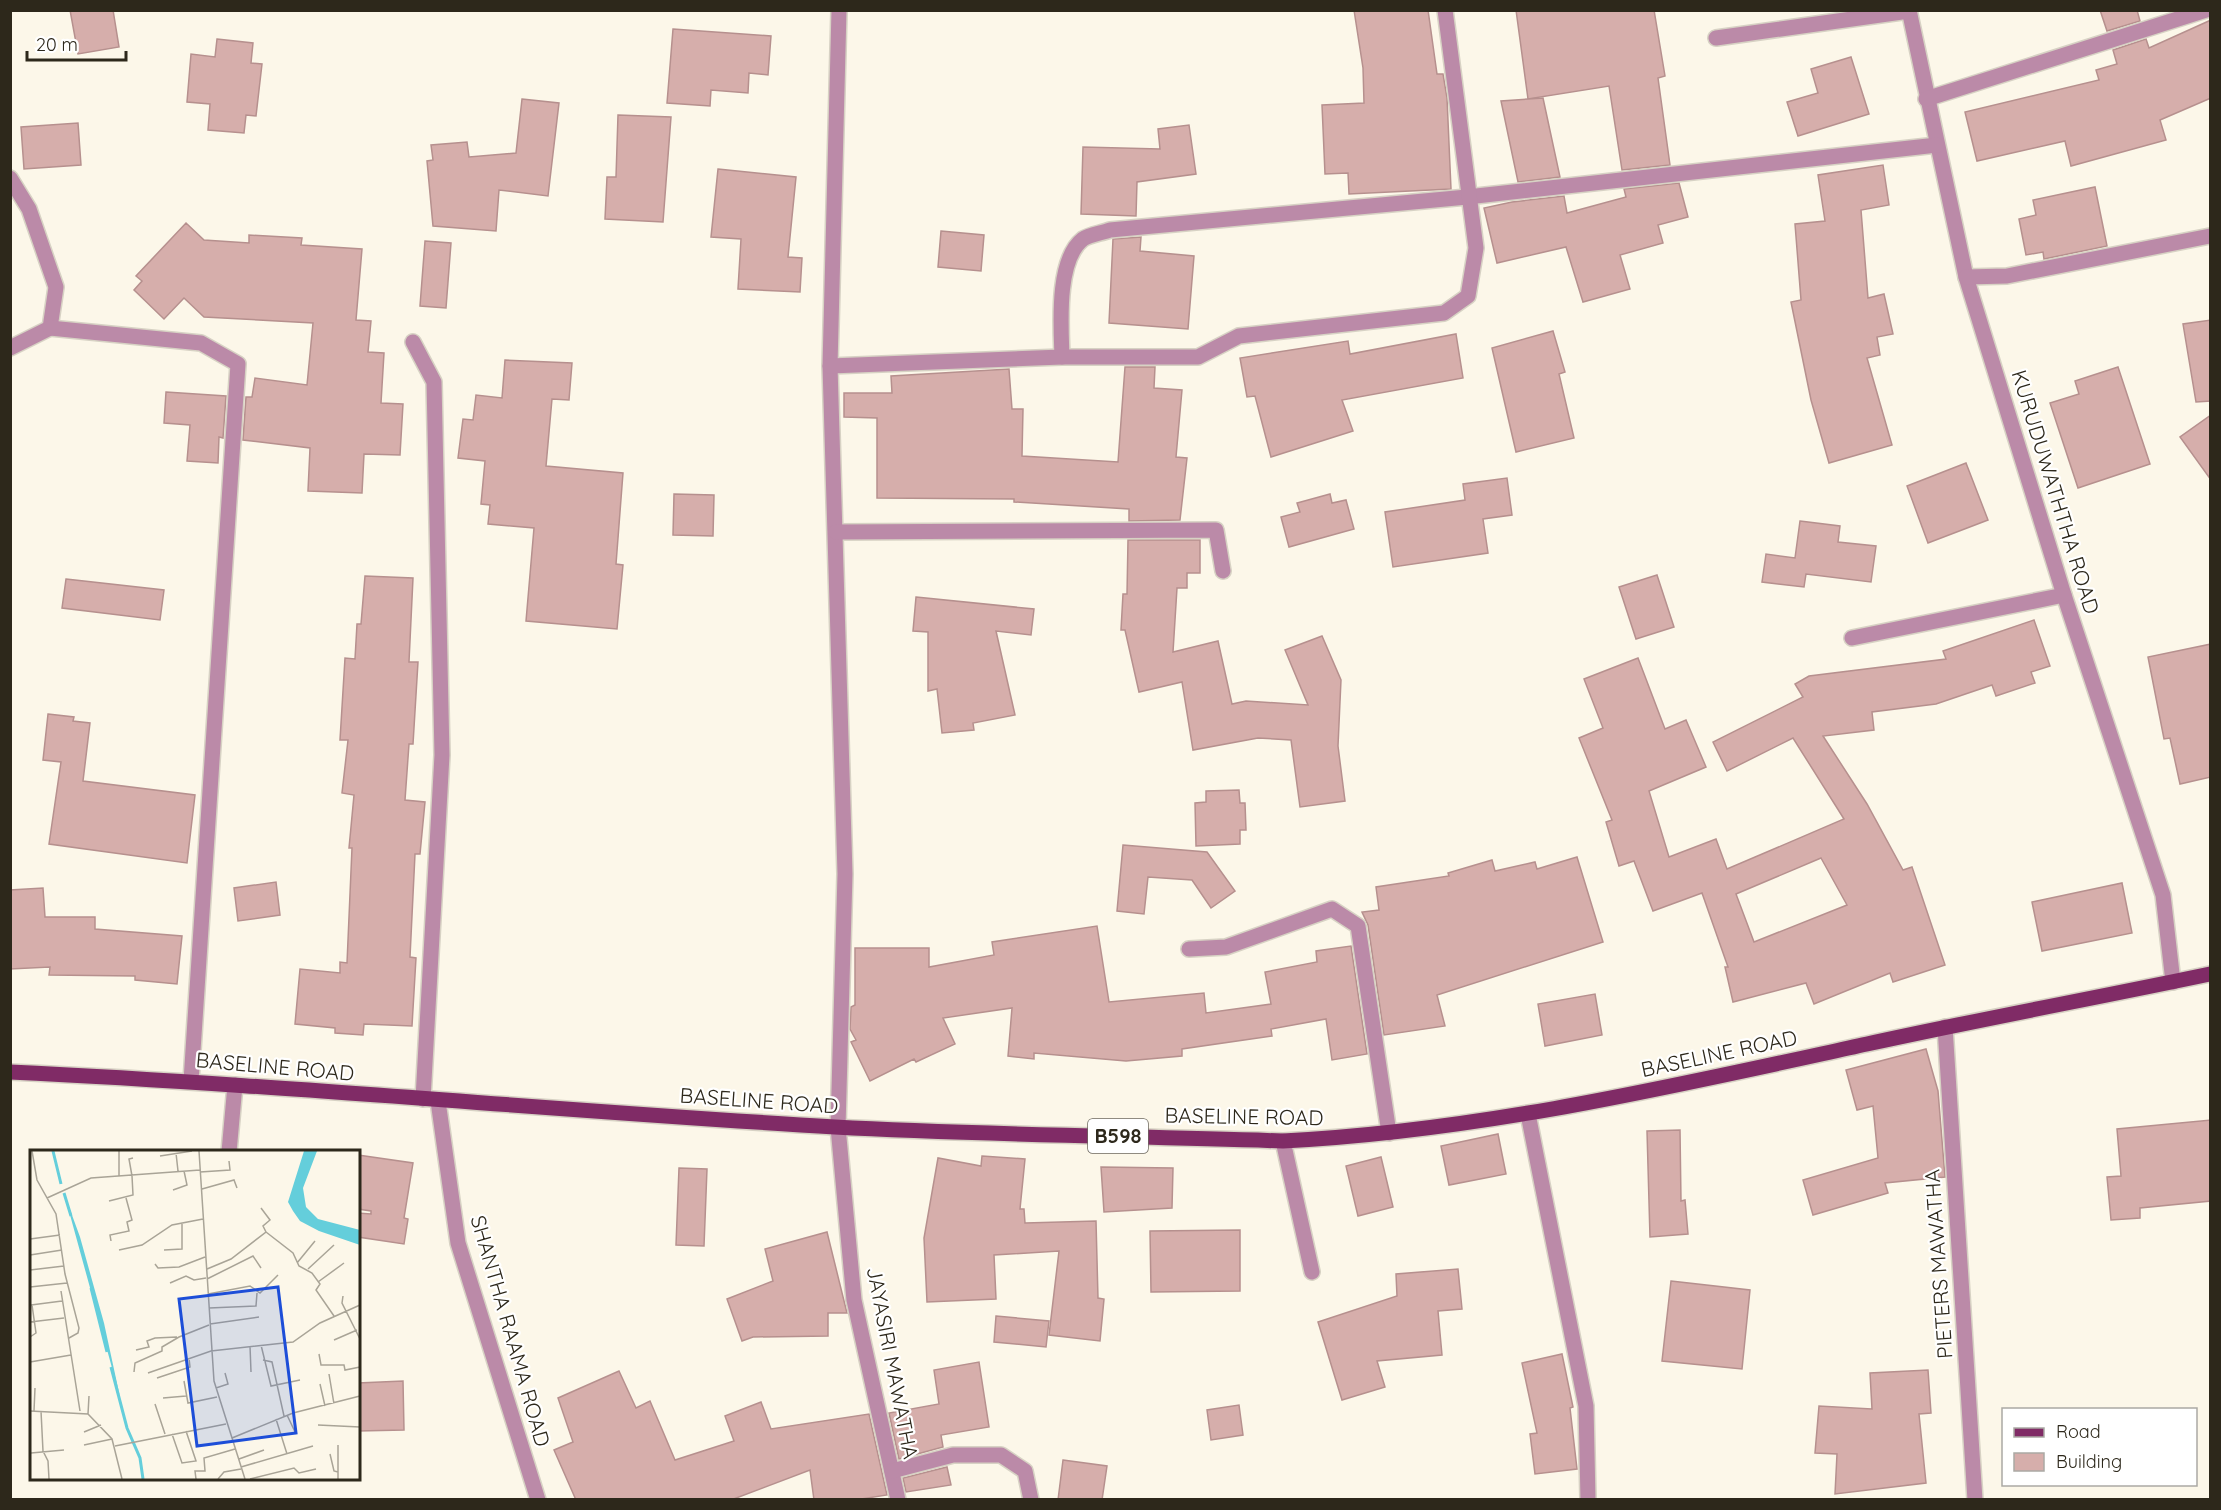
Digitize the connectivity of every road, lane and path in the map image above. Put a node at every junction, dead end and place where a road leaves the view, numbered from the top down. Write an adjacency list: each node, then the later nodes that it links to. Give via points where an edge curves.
1 (839, 10): 16 (street, JAYASIRI MAWATHA)
2 (1445, 10): 9 (street)
3 (2206, 10): 6 (street)
4 (1909, 11): 5 (street); 6 (street, KURUDUWATHTHA ROAD)
5 (1716, 38)
6 (1926, 99): 7 (street, KURUDUWATHTHA ROAD)
7 (1937, 145): 9 (street); 11 (street, KURUDUWATHTHA ROAD)
8 (10, 178): 12 (street, via 29,209 56,287)
9 (1467, 197): 15 (street, via 1110,230 1083,239 1066,262); 15 (street, via 1476,248 1468,296 1444,313 1239,336 1198,357)
10 (2211, 236): 11 (street, via 2007,276)
11 (1966, 277): 19 (street, KURUDUWATHTHA ROAD)
12 (50, 328): 14 (street); 26 (street, via 201,343 238,364)
13 (413, 342): 28 (street, SHANTHA RAAMA ROAD, via 434,381 442,743)
14 (10, 348)
15 (1062, 357): 16 (street)
16 (830, 366): 17 (street, JAYASIRI MAWATHA)
17 (836, 532): 18 (street, via 1216,530); 30 (street, JAYASIRI MAWATHA, via 845,874)
18 (1223, 571)
19 (2064, 595): 20 (street); 23 (street, KURUDUWATHTHA ROAD, via 2163,896)
20 (1852, 638)
21 (1190, 949): 31 (street, via 1226,947 1332,909 1358,926)
22 (2211, 974): 23 (main road, BASELINE ROAD / B598)
23 (2173, 982): 24 (main road, BASELINE ROAD / B598)
24 (1945, 1026): 29 (main road, BASELINE ROAD / B598); 40 (street, PIETERS MAWATHA)
25 (10, 1072): 26 (main road, BASELINE ROAD / B598)
26 (191, 1081): 27 (main road, BASELINE ROAD / B598)
27 (236, 1085): 28 (main road, BASELINE ROAD / B598); 33 (street)
28 (430, 1100): 30 (main road, BASELINE ROAD / B598); 36 (street, SHANTHA RAAMA ROAD, via 458,1243)
29 (1528, 1114): 31 (main road, BASELINE ROAD / B598); 39 (street, via 1586,1407)
30 (838, 1127): 32 (main road, BASELINE ROAD / B598); 35 (street, JAYASIRI MAWATHA, via 854,1300)
31 (1389, 1133): 32 (main road, BASELINE ROAD / B598)
32 (1283, 1141): 34 (street)
33 (229, 1150)
34 (1312, 1272)
35 (891, 1471): 37 (street, JAYASIRI MAWATHA); 38 (street, via 953,1455 1001,1455 1025,1471)
36 (538, 1500)
37 (898, 1500)
38 (1031, 1500)
39 (1588, 1500)
40 (1975, 1500)

